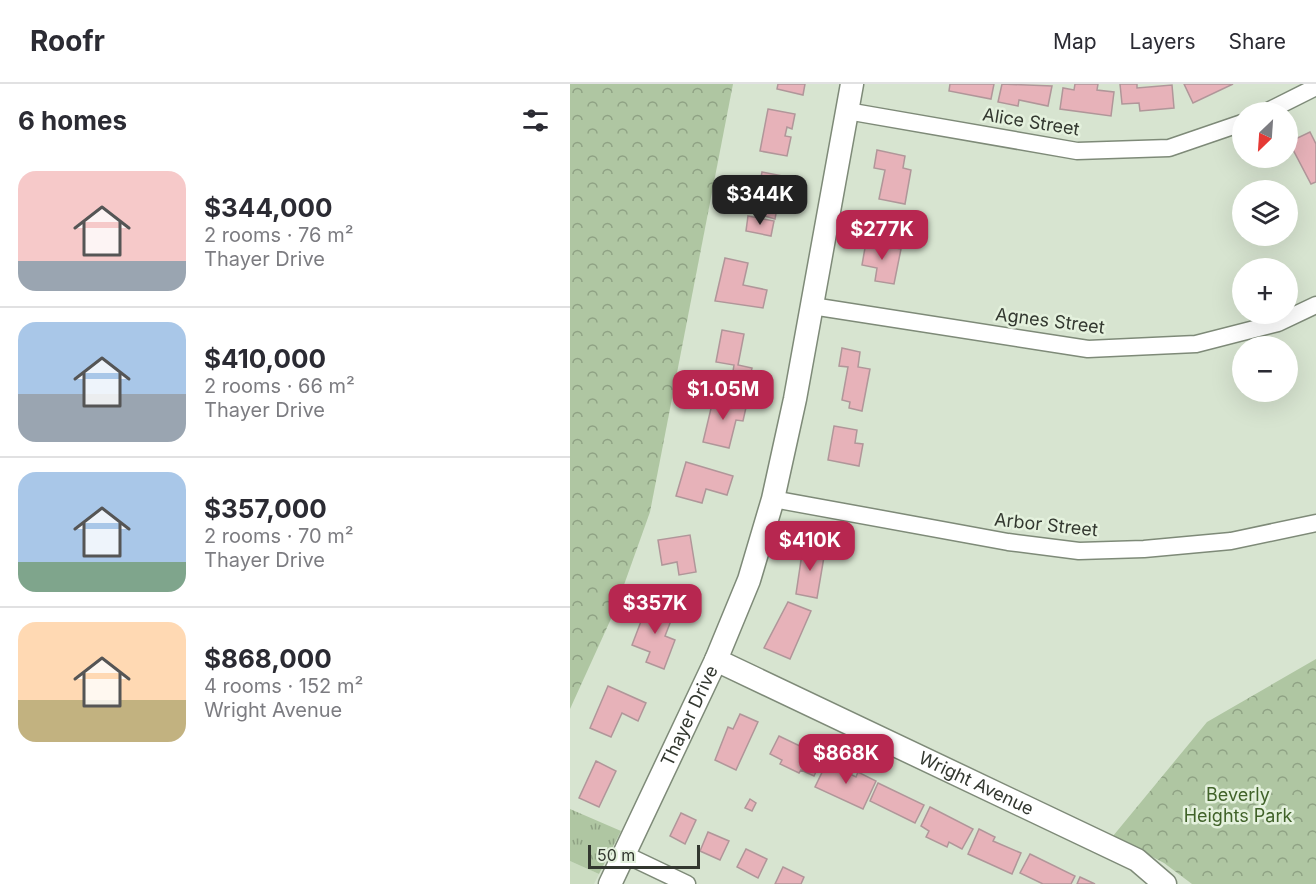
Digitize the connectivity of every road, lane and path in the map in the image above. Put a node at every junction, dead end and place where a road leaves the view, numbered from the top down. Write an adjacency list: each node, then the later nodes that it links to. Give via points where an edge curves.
1 (852, 84): 4 (street, Thayer Drive)
2 (1316, 87): 3 (street)
3 (1286, 102)
4 (847, 111): 5 (street, Alice Street, via 1077,151 1169,148); 7 (street, Thayer Drive)
5 (1232, 126)
6 (1316, 305): 7 (street, Agnes Street, via 1278,323 1196,344 1088,349)
7 (812, 306): 8 (street, Thayer Drive)
8 (773, 499): 9 (street, Arbor Street, via 1008,543 1078,550 1231,541); 10 (street, Thayer Drive, via 749,580)
9 (1314, 528)
10 (716, 660): 11 (street, Thayer Drive); 14 (street, Wright Avenue, via 1137,860)
11 (624, 854): 12 (street, Thayer Drive); 13 (street)
12 (610, 884)
13 (687, 884)
14 (1166, 884)

